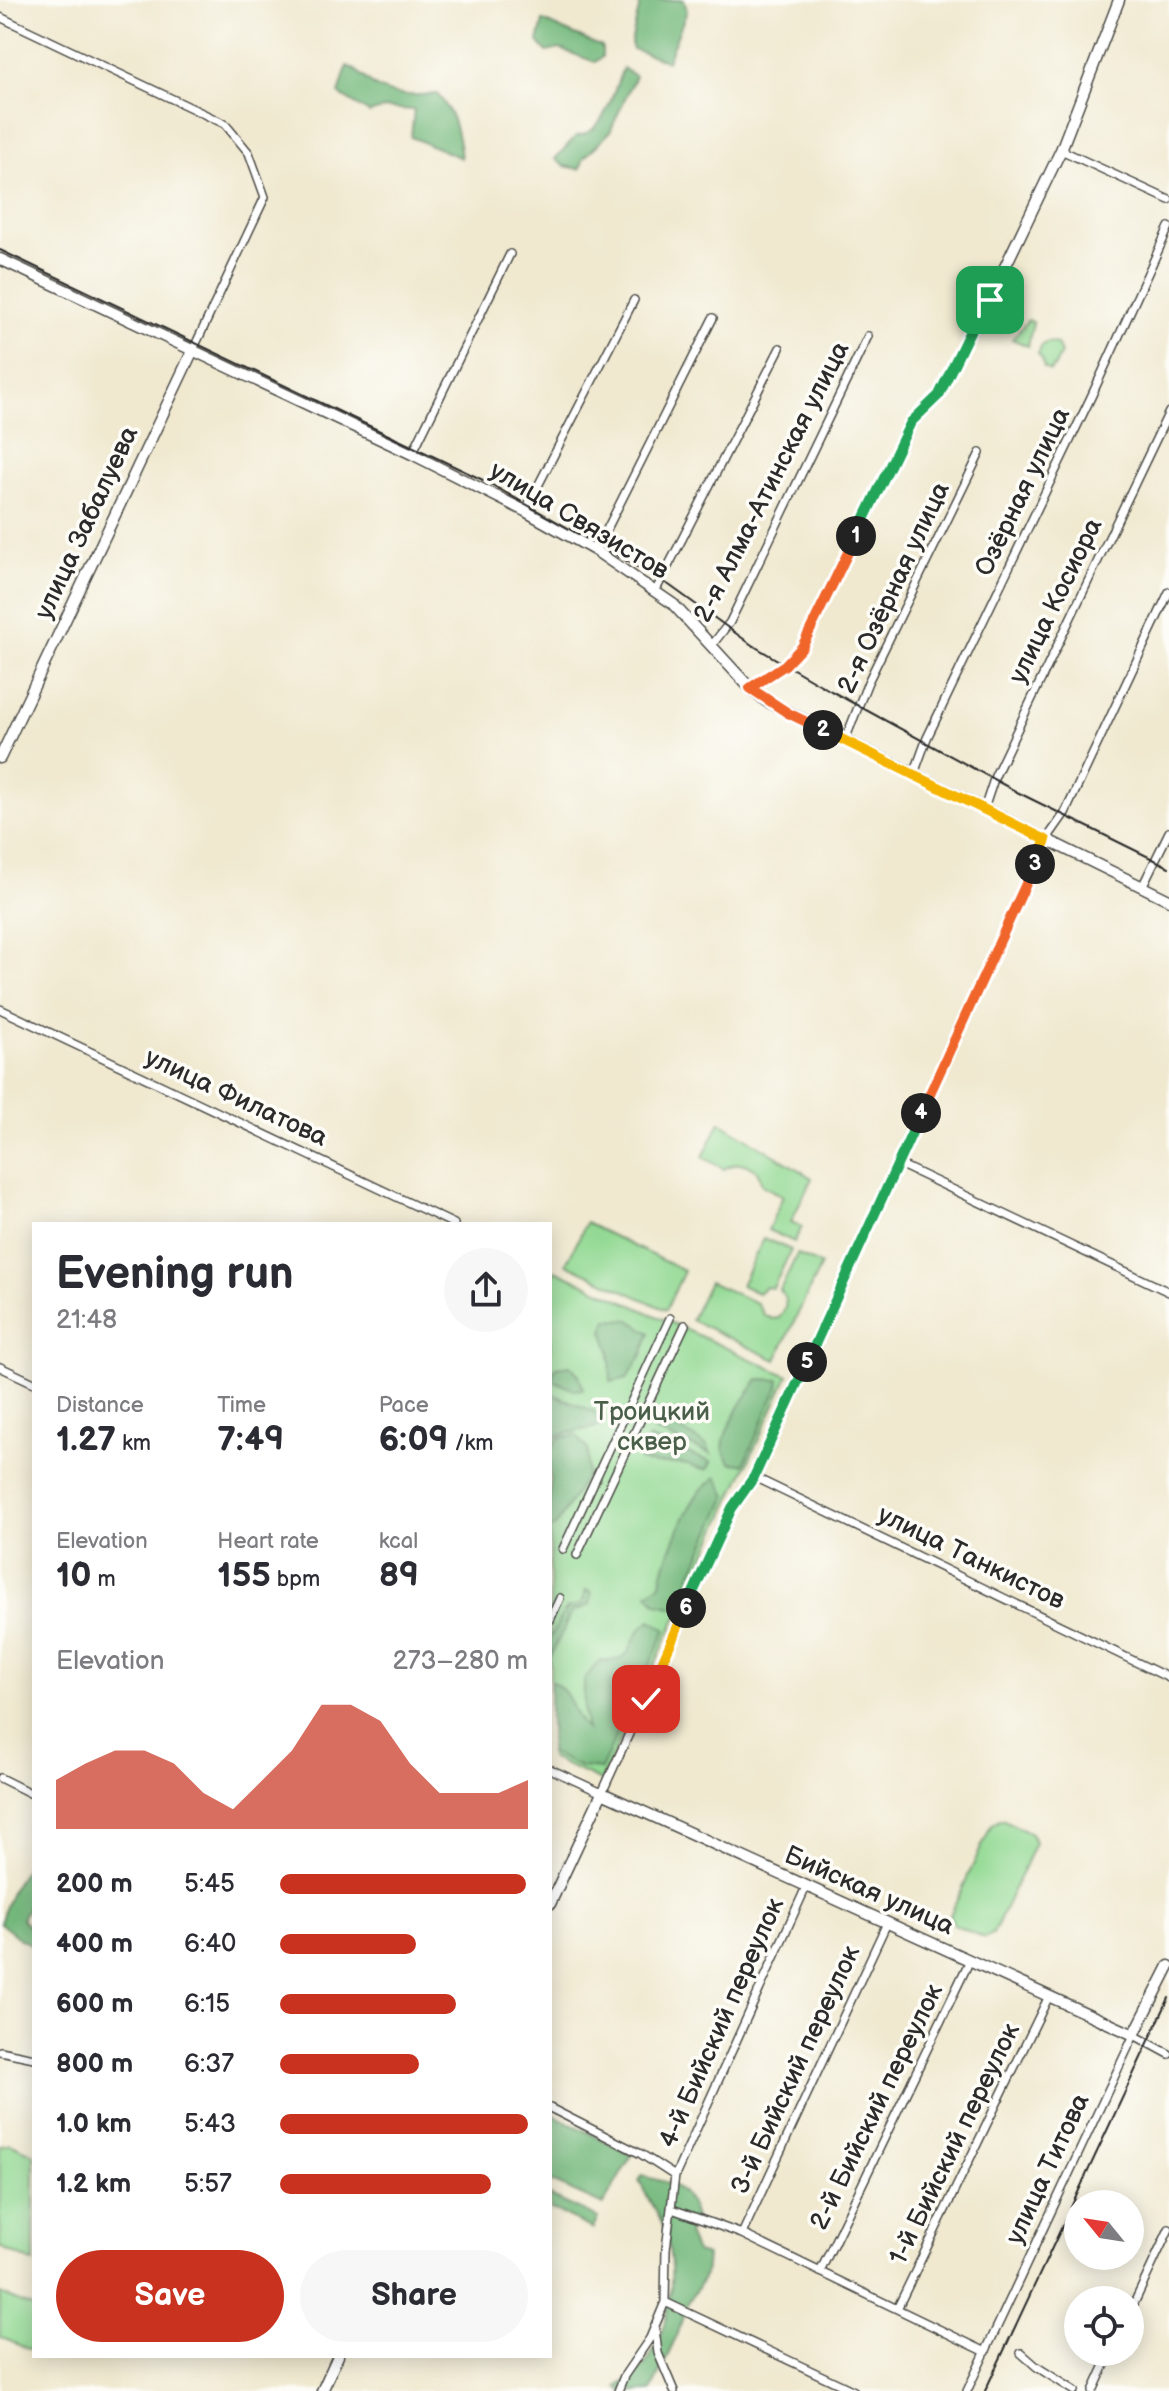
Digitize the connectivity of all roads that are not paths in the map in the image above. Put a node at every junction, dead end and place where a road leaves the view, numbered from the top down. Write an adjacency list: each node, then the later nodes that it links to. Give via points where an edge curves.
1 (1119, 0): 3 (street)
2 (0, 17): 13 (street, via 225,124 249,153 265,197)
3 (1061, 150): 4 (street); 10 (street)
4 (1169, 200)
5 (1169, 227): 25 (street, Озёрная улица)
6 (510, 254): 16 (street)
7 (0, 259): 13 (street, улица Связистов)
8 (634, 300): 17 (street)
9 (713, 318): 18 (street)
10 (970, 331): 22 (street, via 939,395 911,422 802,647)
11 (868, 336): 21 (street, 2-я Алма-Атинская улица, via 730,622)
12 (780, 348): 19 (street)
13 (193, 350): 16 (street, улица Связистов); 24 (street, улица Забалуева)
14 (1169, 412): 26 (street, улица Косиора)
15 (980, 453): 23 (street, 2-я Озёрная улица)
16 (412, 454): 17 (street, улица Связистов)
17 (525, 511): 18 (street, улица Связистов)
18 (596, 551): 19 (street, улица Связистов)
19 (656, 590): 21 (street, улица Связистов)
20 (1169, 592): 28 (street, via 1065,813)
21 (712, 645): 22 (street, улица Связистов)
22 (750, 688): 23 (street, улица Связистов)
23 (845, 740): 25 (street, улица Связистов)
24 (0, 758)
25 (914, 774): 26 (street, улица Связистов)
26 (984, 809): 28 (street, улица Связистов)
27 (1169, 832): 29 (street)
28 (1046, 840): 29 (street, улица Связистов); 32 (street)
29 (1142, 887): 30 (street, улица Связистов)
30 (1169, 900)
31 (0, 1009): 33 (street, улица Филатова)
32 (899, 1164): 34 (street); 39 (street)
33 (450, 1222)
34 (1169, 1292)
35 (670, 1318): 40 (street)
36 (685, 1325): 41 (street)
37 (0, 1367): 38 (street)
38 (32, 1382)
39 (754, 1477): 44 (street, улица Танкистов); 47 (street, via 732,1508)
40 (563, 1549)
41 (577, 1555)
42 (560, 1598): 43 (street)
43 (552, 1616)
44 (1169, 1678)
45 (552, 1770): 47 (street, Бийская улица)
46 (0, 1778): 48 (street)
47 (602, 1793): 49 (street, Бийская улица); 50 (street)
48 (32, 1794)
49 (806, 1887): 51 (street, Бийская улица); 60 (street, 4-й Бийский переулок)
50 (552, 1900)
51 (887, 1923): 52 (street, Бийская улица); 63 (street, 3-й Бийский переулок)
52 (970, 1960): 54 (street, Бийская улица); 64 (street, 2-й Бийский переулок)
53 (1169, 1966): 55 (street, улица Титова)
54 (1049, 1996): 55 (street, Бийская улица); 67 (street, 1-й Бийский переулок)
55 (1134, 2035): 57 (street, Бийская улица); 69 (street, улица Титова)
56 (0, 2051): 58 (street)
57 (1169, 2054)
58 (32, 2058)
59 (552, 2109): 60 (street)
60 (675, 2176): 61 (street, 4-й Бийский переулок)
61 (672, 2209): 63 (street); 66 (street, 4-й Бийский переулок)
62 (1169, 2229): 65 (street)
63 (742, 2234): 64 (street)
64 (820, 2272): 67 (street)
65 (1142, 2286)
66 (665, 2302): 68 (street, 4-й Бийский переулок); 76 (street)
67 (897, 2309): 69 (street)
68 (655, 2328): 74 (street, 4-й Бийский переулок); 75 (street, via 658,2353)
69 (986, 2352): 77 (street, улица Титова)
70 (1021, 2353): 78 (street)
71 (337, 2358): 73 (street)
72 (1105, 2366): 79 (street)
73 (322, 2391)
74 (618, 2391)
75 (674, 2391)
76 (854, 2391)
77 (967, 2391)
78 (1075, 2391)
79 (1093, 2391)

